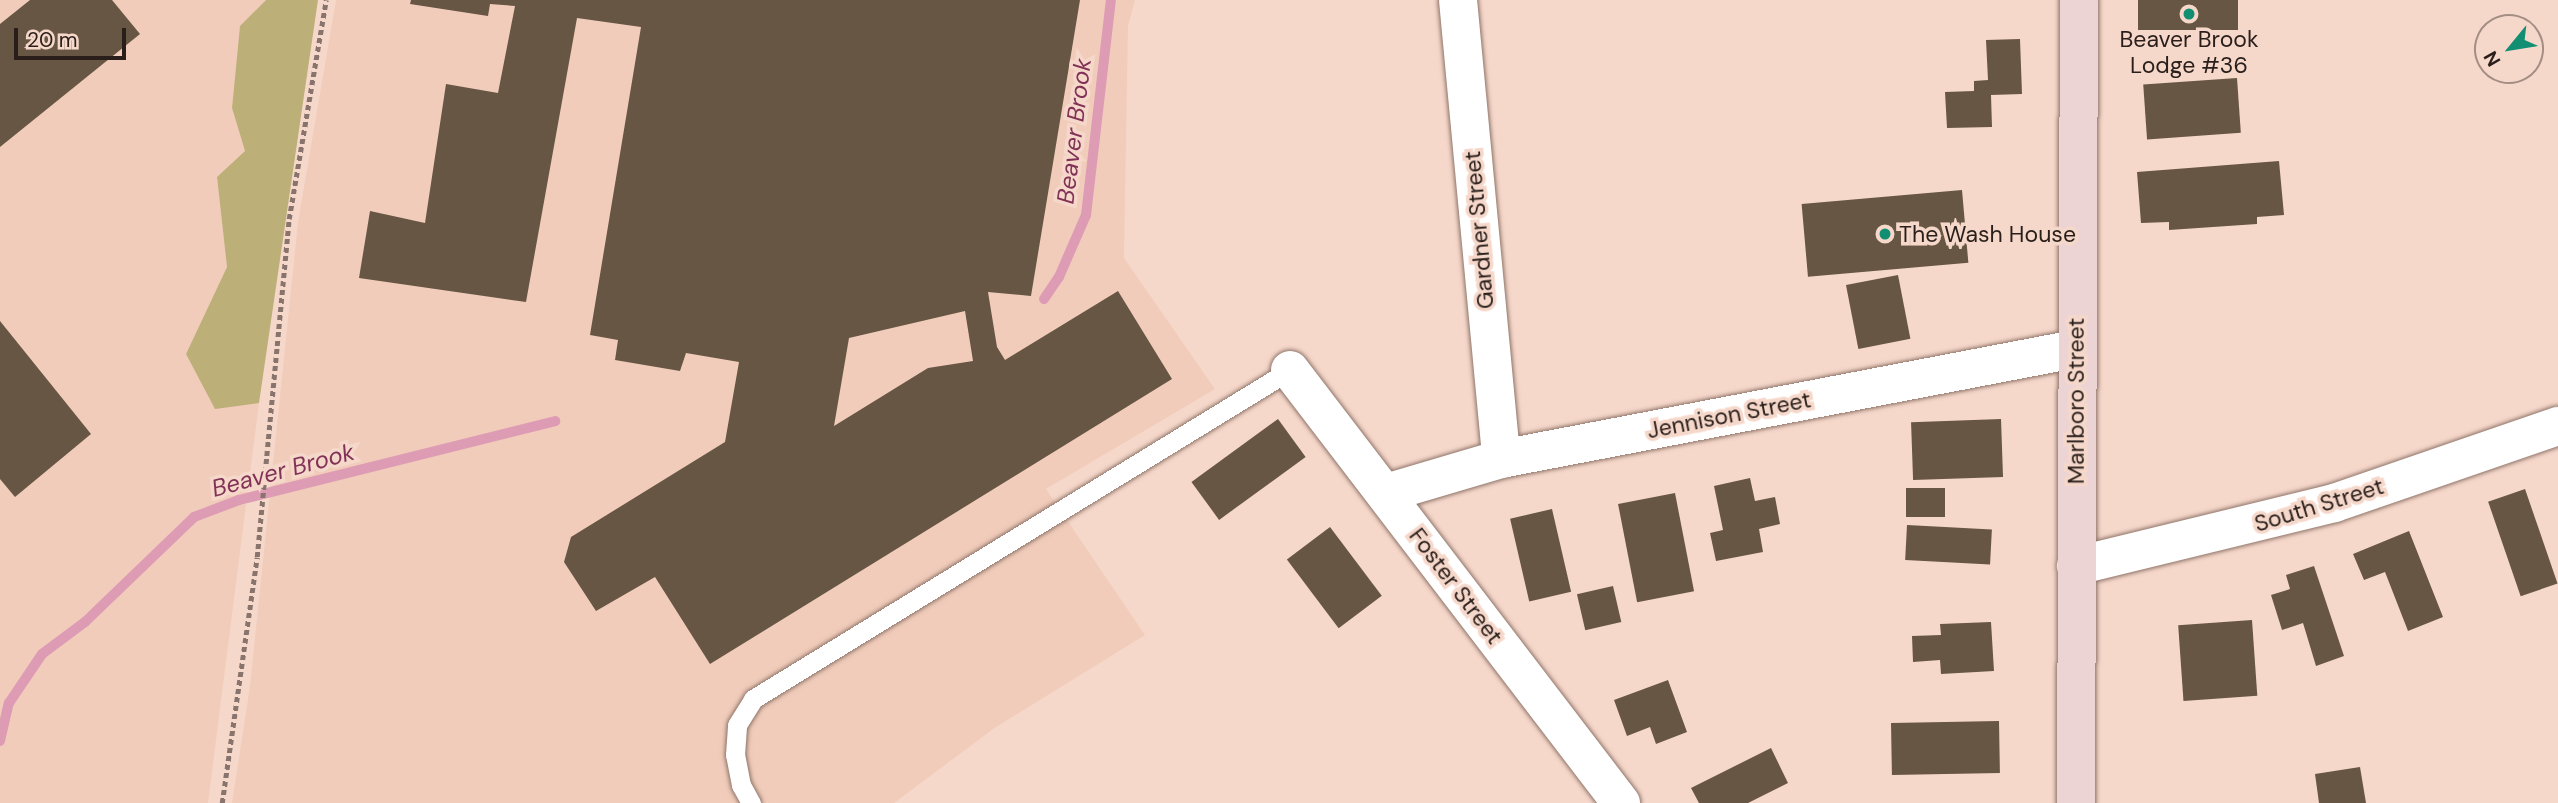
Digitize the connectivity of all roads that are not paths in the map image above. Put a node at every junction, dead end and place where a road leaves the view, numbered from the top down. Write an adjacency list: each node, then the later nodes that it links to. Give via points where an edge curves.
1 (1458, 0): 6 (street, Gardner Street)
2 (2079, 0): 3 (street, Marlboro Street)
3 (2075, 349): 6 (street, Jennison Street); 8 (street, Marlboro Street)
4 (1290, 370): 7 (street, Foster Street); 9 (lane, via 753,699 737,725 735,755 741,785)
5 (2558, 426): 8 (street, South Street, via 2334,503)
6 (1501, 459): 7 (street, Jennison Street)
7 (1386, 493): 10 (street, Foster Street)
8 (2076, 566): 11 (street, Marlboro Street)
9 (751, 803)
10 (1621, 803)
11 (2076, 803)

